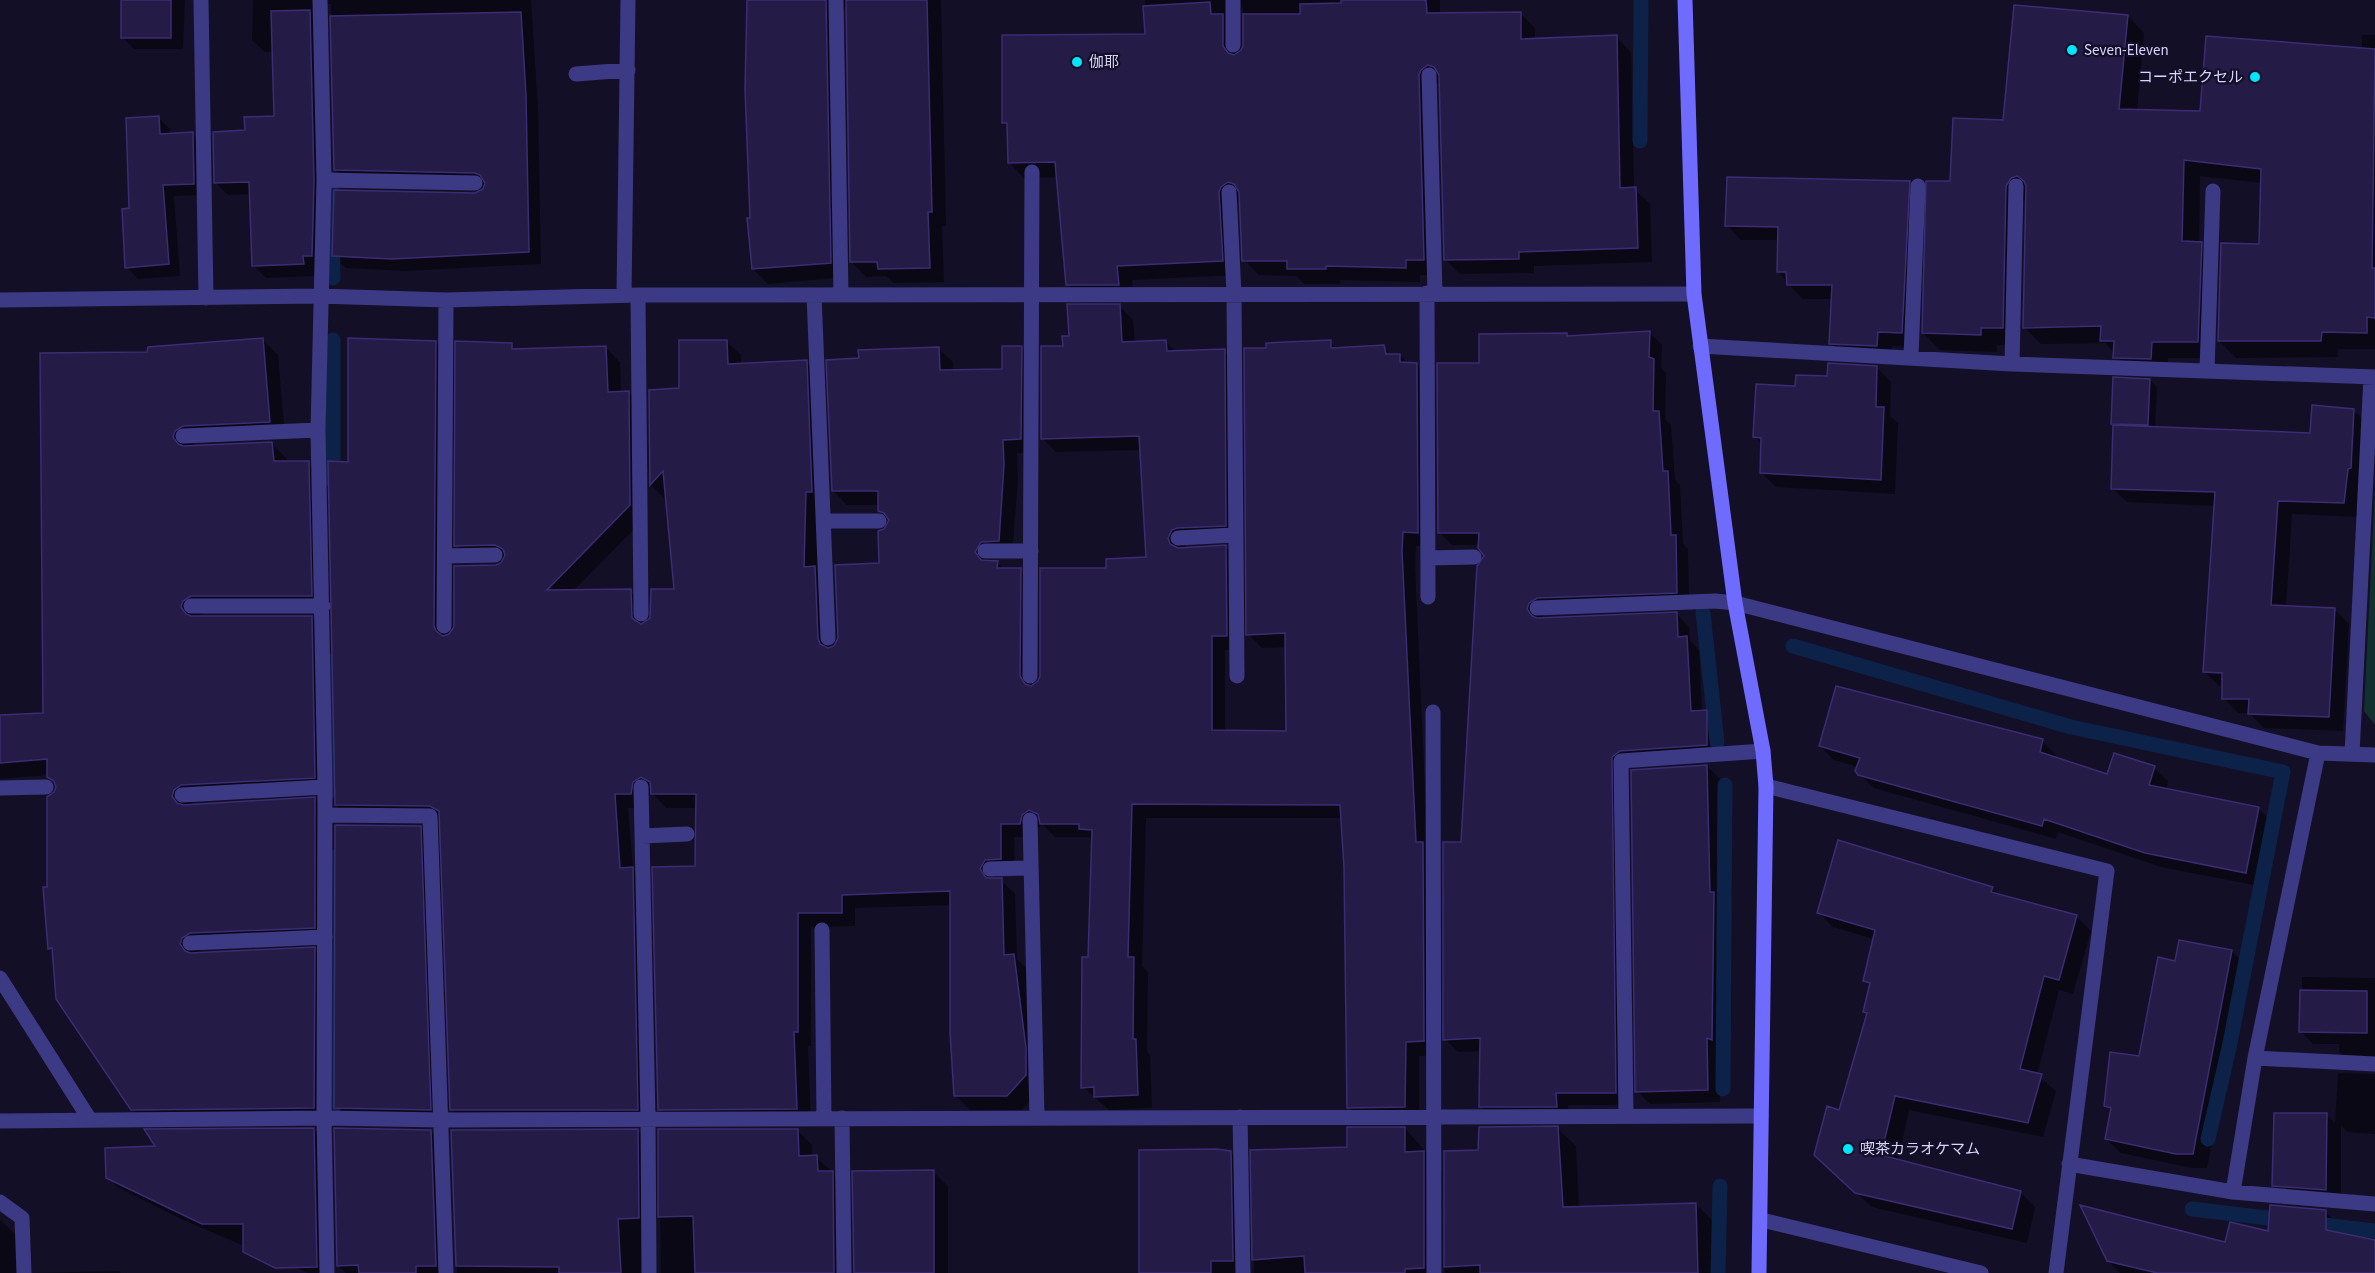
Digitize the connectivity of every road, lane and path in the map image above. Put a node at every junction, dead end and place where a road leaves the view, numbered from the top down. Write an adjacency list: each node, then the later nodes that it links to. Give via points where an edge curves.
1 (201, 0): 26 (street)
2 (320, 0): 12 (street)
3 (628, 0): 8 (street)
4 (836, 0): 24 (street)
5 (1233, 0): 7 (street)
6 (1685, 0): 21 (street)
7 (1233, 45)
8 (628, 70): 9 (street); 22 (street)
9 (576, 74)
10 (1429, 75): 18 (street)
11 (1032, 172): 19 (street)
12 (324, 180): 13 (street); 25 (street)
13 (475, 183)
14 (1918, 186): 30 (street)
15 (2016, 186): 31 (street)
16 (2213, 191): 32 (street)
17 (1228, 192): 20 (street)
18 (1431, 293): 20 (street); 21 (street); 45 (street)
19 (1032, 294): 20 (street); 24 (street); 41 (street)
20 (1234, 294): 38 (street)
21 (1694, 294): 29 (street)
22 (631, 295): 23 (street); 28 (street); 51 (street)
23 (814, 295): 24 (street); 36 (street)
24 (841, 295)
25 (319, 297): 26 (street); 28 (street); 34 (street)
26 (206, 298): 27 (street)
27 (0, 300)
28 (446, 300): 43 (street)
29 (1701, 345): 30 (street); 47 (street)
30 (1911, 356): 31 (street)
31 (2012, 364): 32 (street)
32 (2206, 372): 33 (street)
33 (2373, 377): 59 (street)
34 (318, 430): 35 (street); 49 (street)
35 (183, 436)
36 (823, 521): 37 (street); 53 (street)
37 (879, 521)
38 (1234, 535): 39 (street); 55 (street)
39 (1178, 538)
40 (985, 551): 41 (street)
41 (1031, 551): 54 (street)
42 (495, 555): 43 (street)
43 (445, 556): 52 (street)
44 (1474, 557): 45 (street)
45 (1428, 558): 46 (street)
46 (1428, 597)
47 (1735, 603): 50 (street); 57 (street); 58 (street)
48 (191, 606): 49 (street)
49 (323, 606): 63 (street)
50 (1537, 608)
51 (641, 614)
52 (444, 627)
53 (828, 638)
54 (1030, 676)
55 (1236, 676)
56 (1433, 712): 80 (street)
57 (1763, 750): 61 (street); 79 (street, via 1620,761)
58 (2318, 753): 59 (street); 77 (street)
59 (2352, 754): 60 (street)
60 (2375, 755)
61 (1766, 786): 81 (street); 91 (street, via 2107,872)
62 (46, 787): 65 (street)
63 (325, 787): 66 (street); 67 (street)
64 (640, 787): 70 (street)
65 (0, 788)
66 (182, 795)
67 (325, 815): 74 (street); 89 (street, via 430,816)
68 (1030, 820): 71 (street)
69 (687, 834): 70 (street)
70 (642, 836): 86 (street)
71 (1031, 868): 72 (street); 85 (street)
72 (990, 869)
73 (822, 930): 87 (street)
74 (325, 937): 75 (street); 83 (street)
75 (190, 943)
76 (0, 978): 88 (street)
77 (2255, 1058): 78 (street); 92 (street)
78 (2375, 1064)
79 (1626, 1115): 80 (street); 81 (street)
80 (1434, 1116): 82 (street); 102 (street)
81 (1761, 1116): 95 (street)
82 (1240, 1117): 85 (street); 101 (street)
83 (324, 1118): 88 (street); 89 (street); 97 (street)
84 (842, 1118): 85 (street); 87 (street); 100 (street)
85 (1037, 1118)
86 (648, 1119): 87 (street); 89 (street); 99 (street)
87 (824, 1119)
88 (90, 1120): 90 (street)
89 (443, 1120): 98 (street)
90 (0, 1121)
91 (2069, 1164): 92 (street); 105 (street)
92 (2233, 1192): 94 (street)
93 (0, 1202): 96 (street, via 22,1218)
94 (2375, 1204)
95 (1762, 1220): 103 (street); 104 (street)
96 (24, 1273)
97 (327, 1273)
98 (446, 1273)
99 (649, 1273)
100 (843, 1273)
101 (1243, 1273)
102 (1434, 1273)
103 (1759, 1273)
104 (1981, 1273)
105 (2056, 1273)

